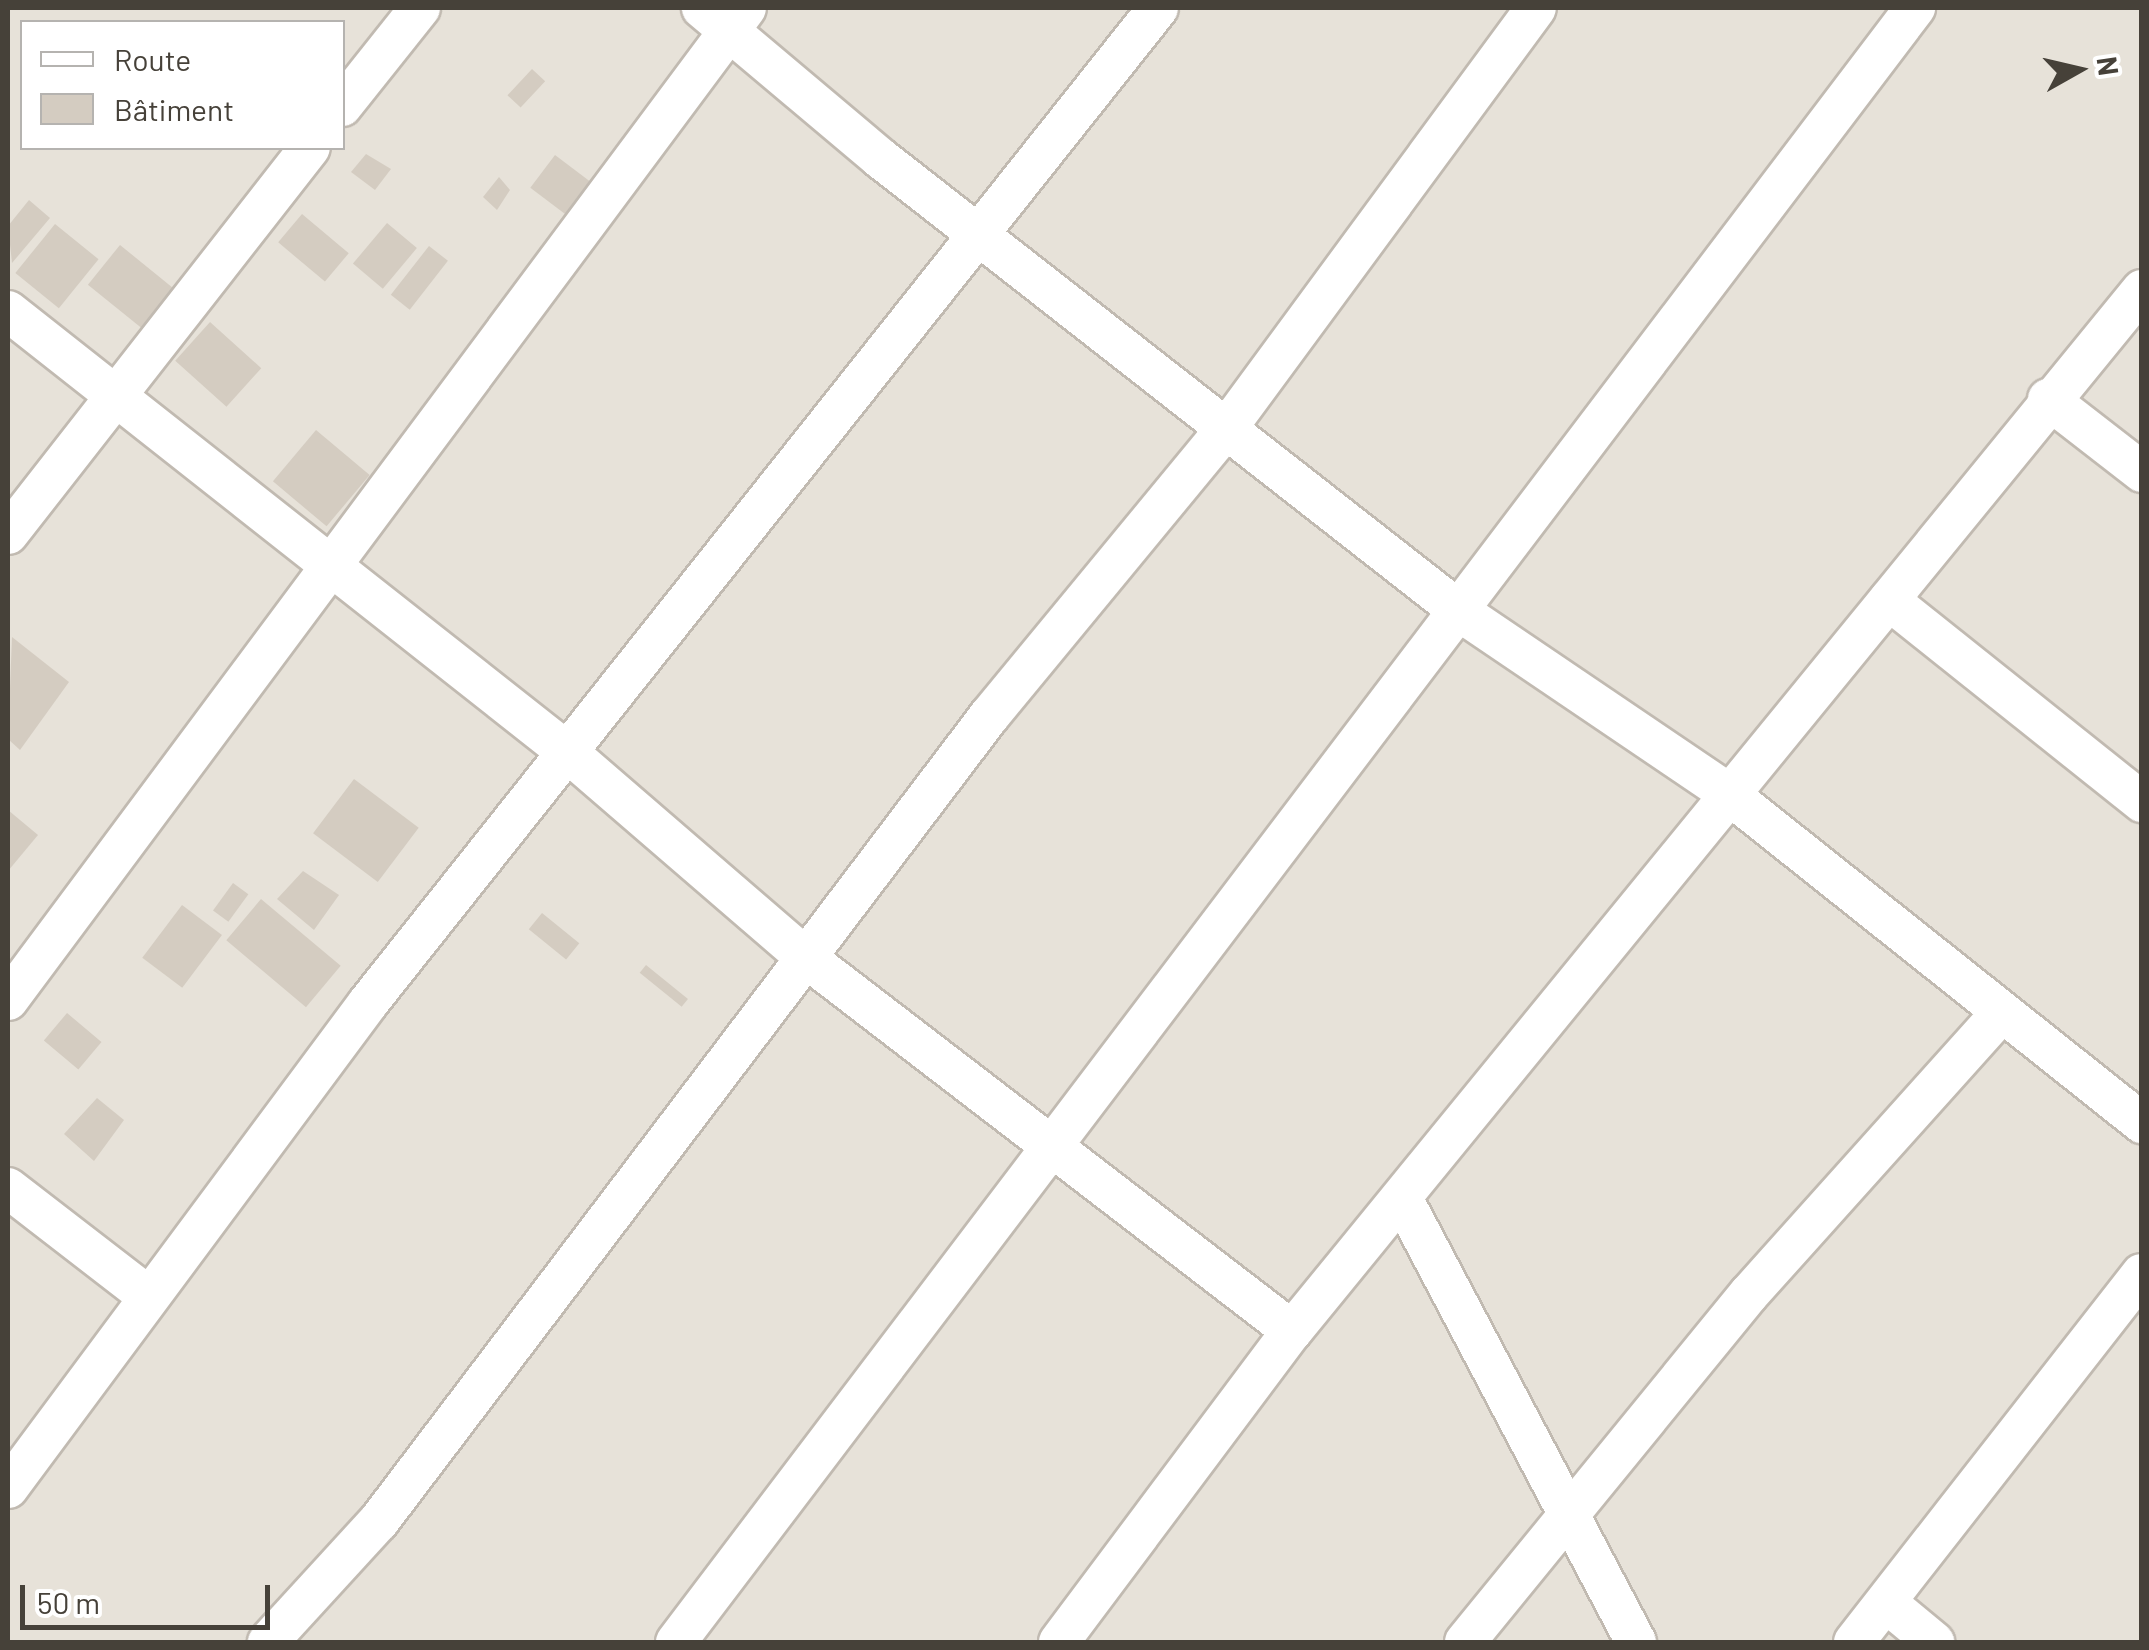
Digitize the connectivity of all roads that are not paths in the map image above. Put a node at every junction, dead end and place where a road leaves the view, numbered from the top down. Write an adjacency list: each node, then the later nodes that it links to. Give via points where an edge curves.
1 (420, 8): 6 (street)
2 (1158, 8): 8 (street)
3 (1536, 8): 13 (street)
4 (1915, 8): 18 (street)
5 (725, 15): 8 (street); 16 (street)
6 (345, 102)
7 (308, 150): 11 (street)
8 (976, 234): 13 (street); 19 (street)
9 (2142, 290): 12 (street)
10 (8, 311): 11 (street)
11 (115, 397): 15 (street); 16 (street)
12 (2048, 399): 14 (street); 17 (street)
13 (1227, 428): 18 (street); 22 (street)
14 (2142, 472)
15 (8, 534)
16 (335, 570): 19 (street); 23 (street)
17 (1888, 600): 20 (street); 21 (street)
18 (1462, 613): 20 (street); 26 (street)
19 (572, 755): 22 (street); 30 (street)
20 (1726, 792): 24 (street); 28 (street)
21 (2142, 802)
22 (805, 957): 26 (street); 35 (street, via 379,1521)
23 (8, 1000)
24 (2001, 1014): 25 (street); 33 (street, via 1749,1294)
25 (2142, 1122)
26 (1046, 1144): 31 (street); 36 (street)
27 (8, 1188): 30 (street)
28 (1402, 1198): 31 (street); 33 (street)
29 (2142, 1274): 34 (street)
30 (144, 1294): 32 (street)
31 (1292, 1331): 37 (street)
32 (8, 1488)
33 (1570, 1512): 38 (street); 39 (street)
34 (1888, 1604): 40 (street); 41 (street)
35 (268, 1642)
36 (676, 1642)
37 (1059, 1642)
38 (1465, 1642)
39 (1636, 1642)
40 (1854, 1642)
41 (1934, 1642)

